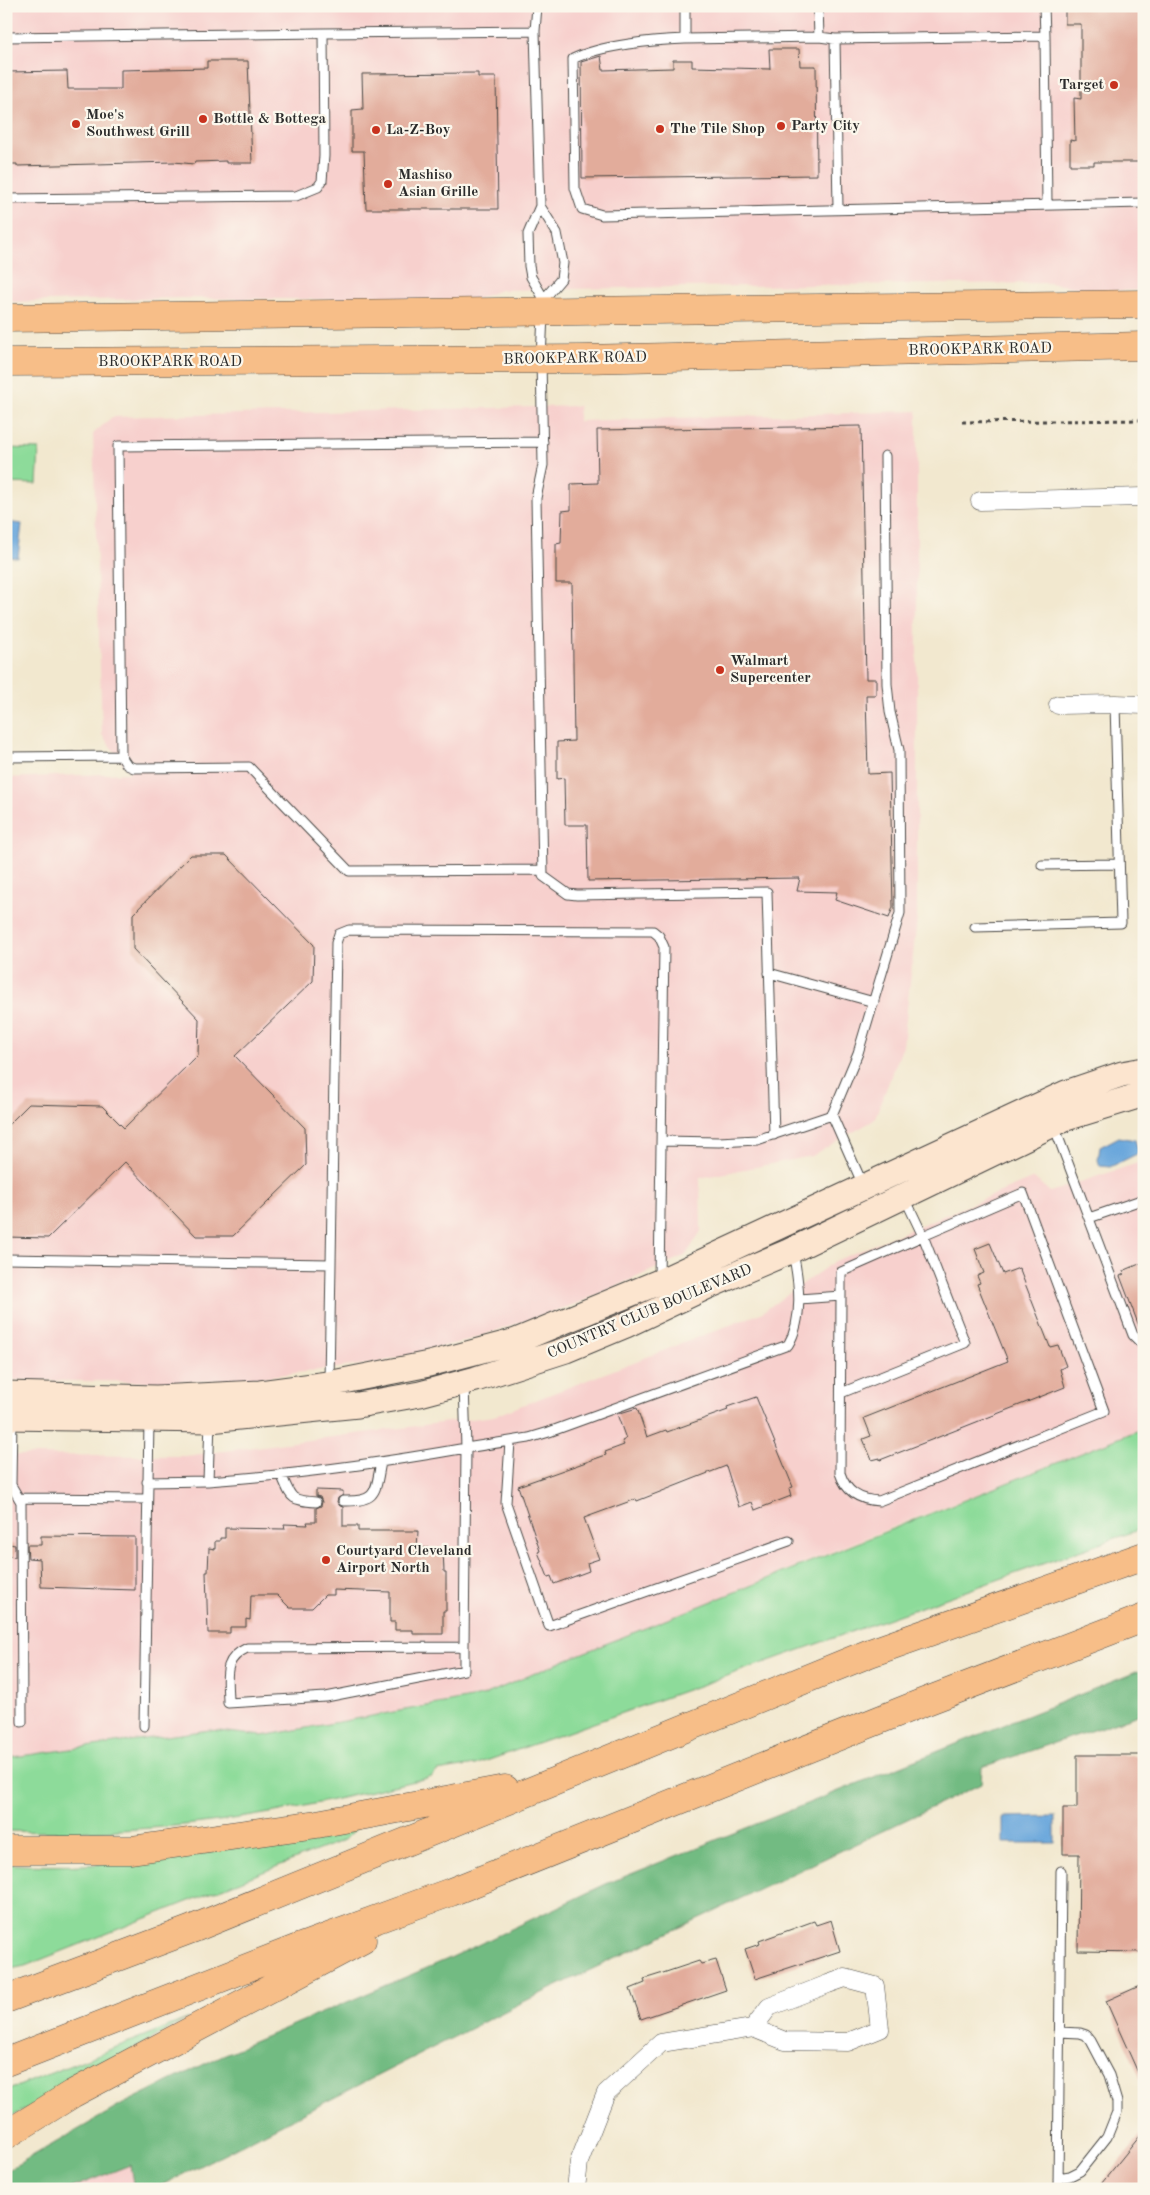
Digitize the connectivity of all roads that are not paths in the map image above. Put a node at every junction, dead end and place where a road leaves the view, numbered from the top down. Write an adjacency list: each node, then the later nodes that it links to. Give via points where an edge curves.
1 (536, 6): 5 (lane)
2 (685, 6): 10 (lane)
3 (818, 6): 9 (lane)
4 (1044, 6): 7 (lane)
5 (535, 31): 6 (lane); 15 (lane)
6 (323, 33): 8 (lane); 12 (lane, via 322,181 310,192 296,196)
7 (1045, 36): 11 (lane); 14 (lane)
8 (6, 37)
9 (819, 38): 10 (lane); 11 (lane)
10 (685, 39): 16 (lane, via 602,50 573,59 575,188 582,209 602,215)
11 (835, 39): 16 (lane)
12 (6, 199)
13 (1144, 203): 14 (lane)
14 (1047, 204): 16 (lane)
15 (540, 206): 18 (lane, via 528,234 529,266); 18 (lane, via 557,233 563,265 561,279)
16 (838, 208)
17 (1144, 304): 18 (main road)
18 (544, 306): 19 (main road); 21 (lane)
19 (6, 318)
20 (1144, 346): 21 (main road, BROOKPARK ROAD)
21 (541, 360): 22 (main road, BROOKPARK ROAD); 23 (lane)
22 (6, 362)
23 (543, 442): 30 (lane, via 118,446); 34 (lane, via 543,465 536,498)
24 (885, 456): 37 (lane, via 887,684 899,750 900,913)
25 (1144, 497): 26 (street)
26 (980, 501)
27 (1115, 704): 28 (street); 29 (street); 32 (lane)
28 (1058, 705)
29 (1144, 705)
30 (120, 756): 31 (lane); 34 (lane, via 134,768 249,767 349,871)
31 (6, 757)
32 (1119, 864): 33 (lane); 35 (lane, via 1121,923)
33 (1042, 865)
34 (543, 870): 36 (lane, via 544,876 556,887 578,896 767,892)
35 (976, 927)
36 (769, 973): 37 (lane); 42 (lane)
37 (874, 1002): 41 (lane)
38 (1144, 1070): 40 (street, COUNTRY CLUB BOULEVARD, via 1066,1093)
39 (1144, 1094): 40 (street, COUNTRY CLUB BOULEVARD)
40 (1049, 1113): 44 (street, COUNTRY CLUB BOULEVARD); 47 (lane)
41 (832, 1115): 42 (lane); 45 (lane)
42 (774, 1135): 43 (lane, via 757,1140)
43 (661, 1141): 51 (lane, via 664,947 653,931 349,930 339,934 336,943); 52 (lane)
44 (899, 1184): 45 (street, COUNTRY CLUB BOULEVARD); 48 (lane)
45 (870, 1198): 49 (street, COUNTRY CLUB BOULEVARD); 52 (street, COUNTRY CLUB BOULEVARD)
46 (1144, 1199): 47 (lane)
47 (1088, 1218): 55 (lane, via 1133,1335)
48 (923, 1236): 53 (lane, via 841,1272); 58 (lane, via 965,1343); 58 (lane, via 1023,1193 1104,1411 879,1501 850,1492 842,1482)
49 (793, 1250): 54 (lane); 56 (street, COUNTRY CLUB BOULEVARD, via 566,1350)
50 (6, 1259): 51 (lane)
51 (331, 1264): 57 (lane)
52 (659, 1282): 57 (street, COUNTRY CLUB BOULEVARD, via 516,1341 429,1364)
53 (840, 1296): 54 (lane); 58 (lane)
54 (799, 1299): 62 (lane, via 793,1337 788,1345 549,1432)
55 (1144, 1346)
56 (464, 1382): 59 (street, COUNTRY CLUB BOULEVARD, via 358,1405); 63 (lane)
57 (328, 1384): 59 (street, COUNTRY CLUB BOULEVARD, via 260,1393)
58 (841, 1393)
59 (210, 1408): 60 (street, COUNTRY CLUB BOULEVARD, via 156,1398); 61 (street, COUNTRY CLUB BOULEVARD); 66 (lane)
60 (8, 1410): 61 (street, COUNTRY CLUB BOULEVARD); 68 (lane)
61 (148, 1420): 67 (lane)
62 (510, 1442): 63 (lane); 73 (lane, via 506,1503 549,1626)
63 (466, 1448): 64 (lane); 76 (lane)
64 (381, 1462): 65 (lane); 71 (lane, via 372,1495 366,1500)
65 (281, 1474): 66 (lane); 72 (lane, via 292,1498)
66 (208, 1481): 67 (lane)
67 (147, 1482): 70 (lane)
68 (9, 1485): 69 (lane)
69 (19, 1498): 70 (lane); 77 (lane)
70 (147, 1499): 78 (lane)
71 (343, 1501)
72 (316, 1502)
73 (788, 1540)
74 (1144, 1556): 79 (main road, via 870,1653)
75 (1144, 1618): 82 (main road, via 919,1704)
76 (464, 1647): 76 (lane, via 247,1648 232,1656 228,1665 228,1703 326,1697 464,1670)
77 (22, 1722)
78 (144, 1726)
79 (563, 1778): 80 (main road, via 317,1824 130,1850); 83 (main road, via 192,1930)
80 (6, 1850)
81 (1061, 1870): 85 (lane)
82 (451, 1892): 86 (main road); 87 (main road, via 72,2094)
83 (6, 1999)
84 (753, 2028): 84 (street, via 785,2041 848,2042 880,2029 875,1986 846,1978 828,1984 768,2007); 89 (street, via 661,2043 654,2049 606,2094 579,2162)
85 (1060, 2032): 88 (lane); 88 (lane, via 1080,2033 1091,2041 1108,2075 1117,2112 1107,2137 1080,2171)
86 (6, 2062)
87 (6, 2135)
88 (1058, 2178): 90 (lane)
89 (576, 2189)
90 (1058, 2189)

